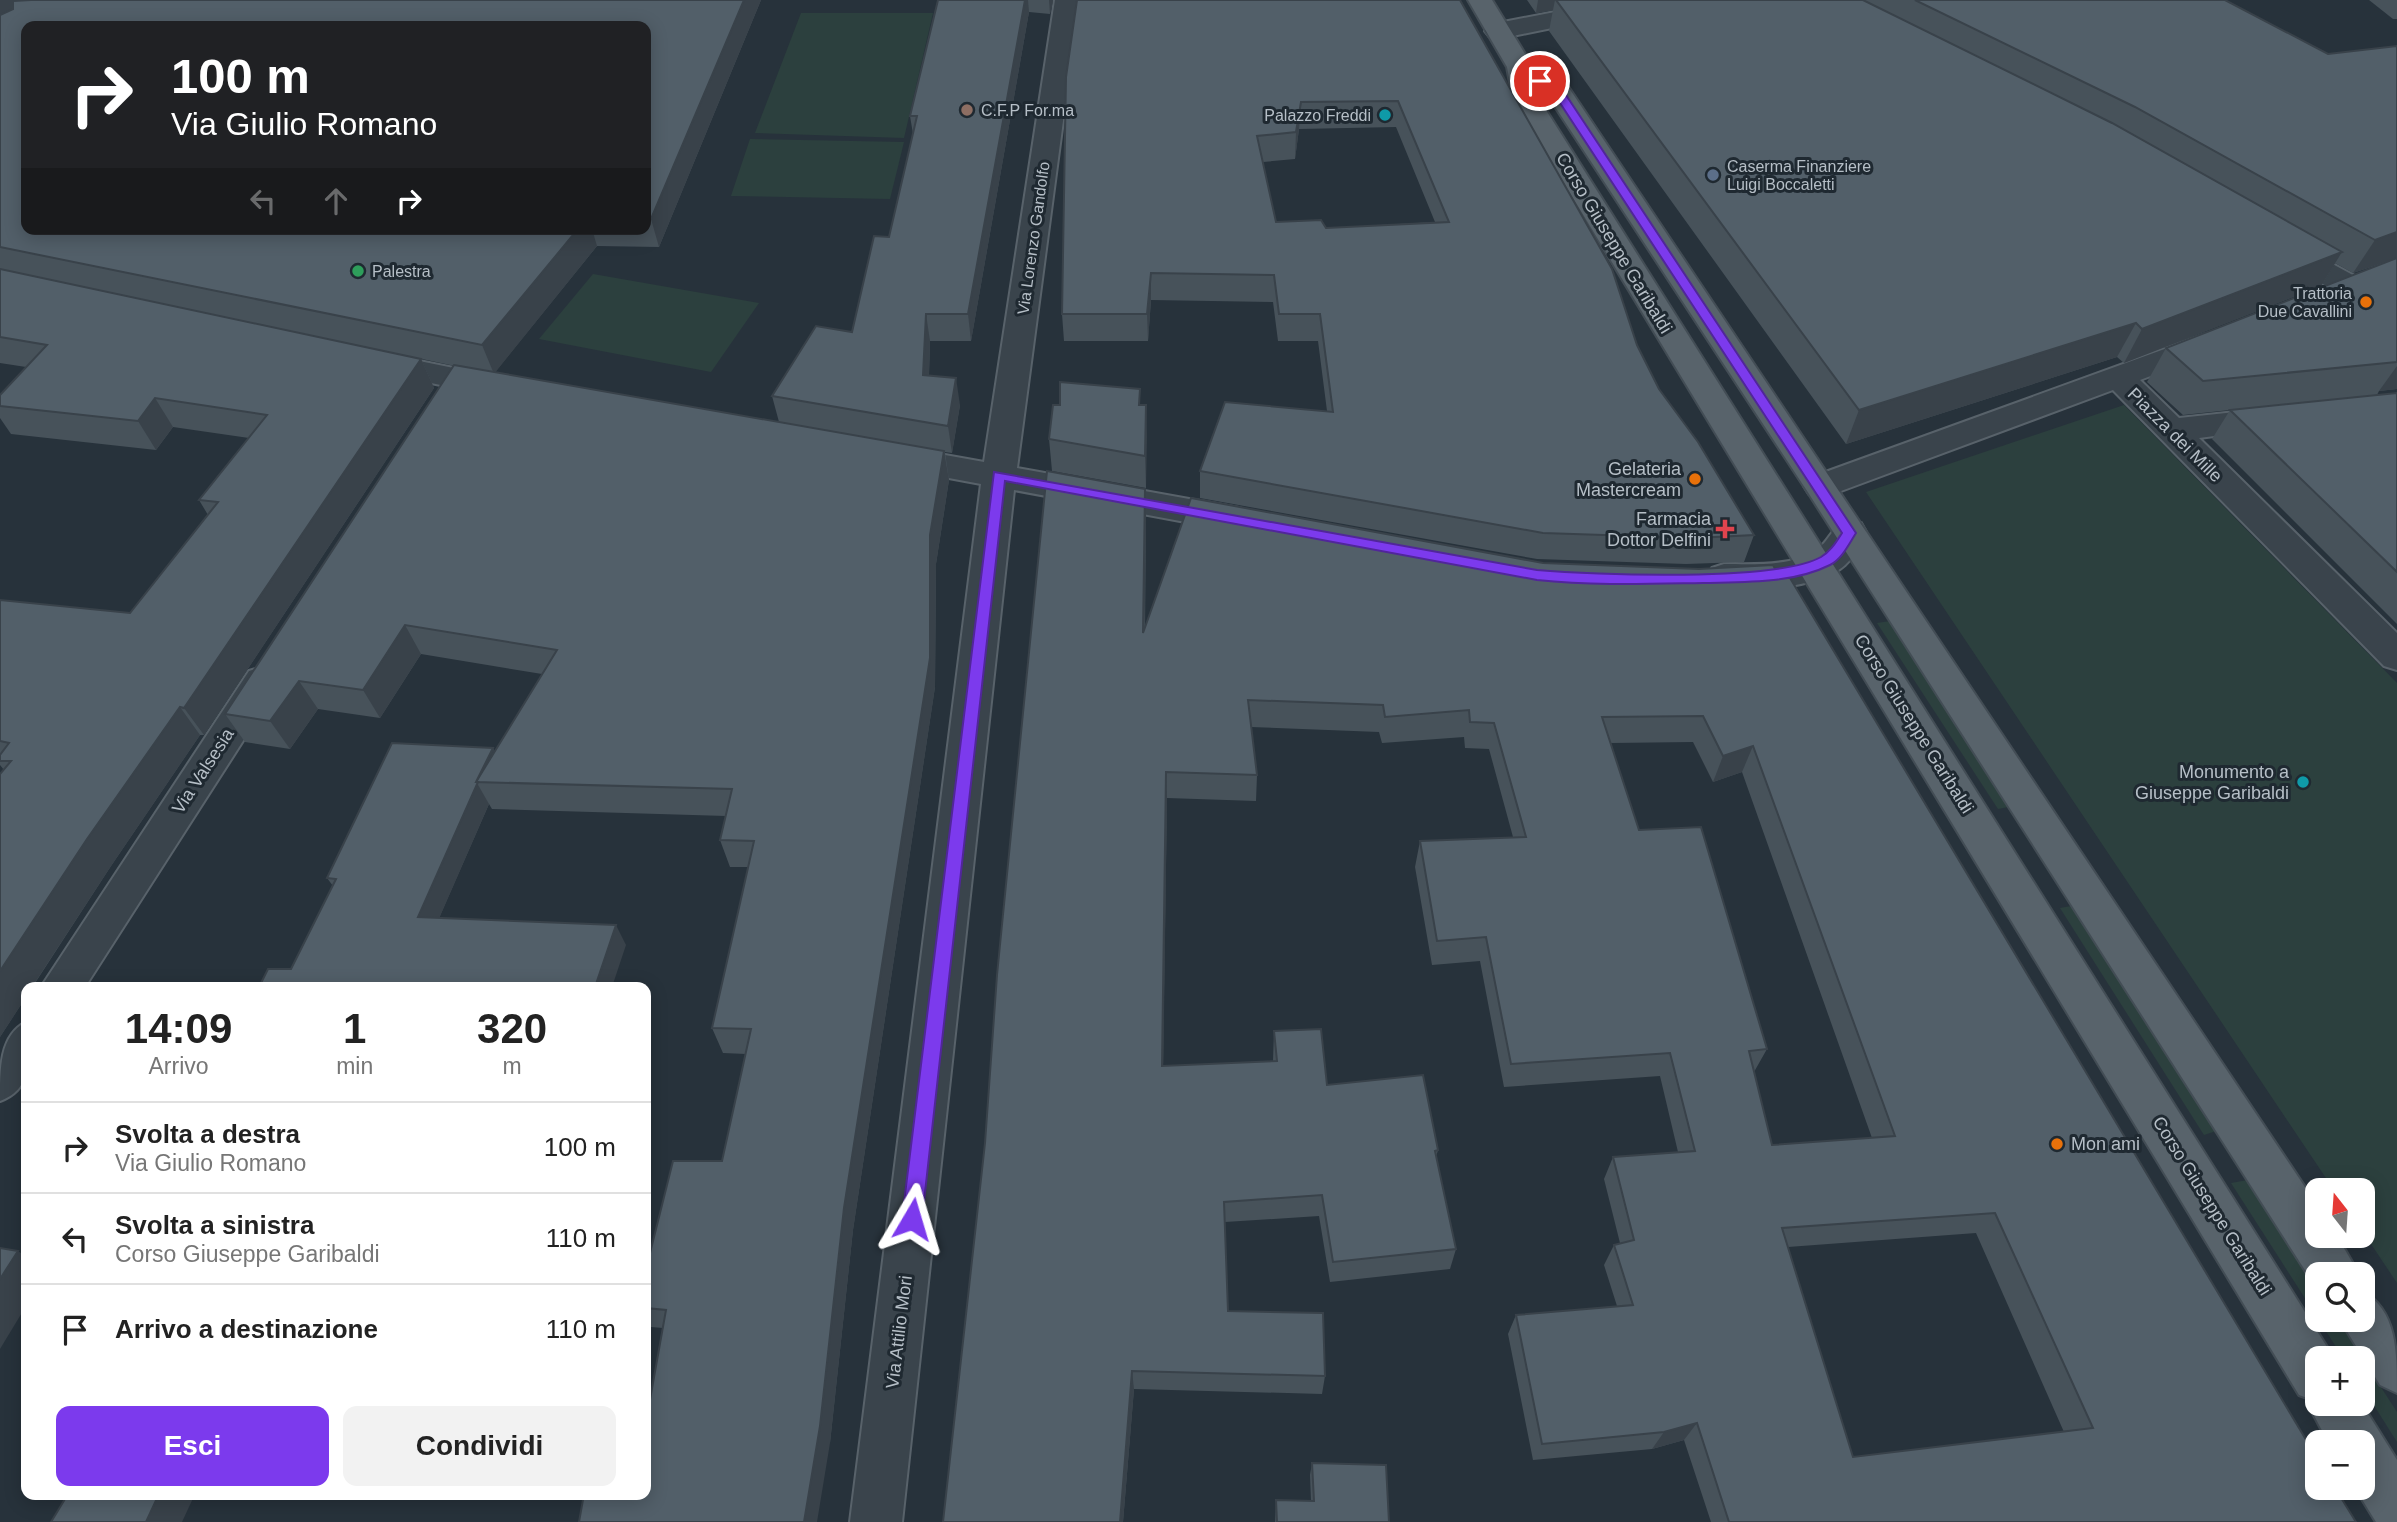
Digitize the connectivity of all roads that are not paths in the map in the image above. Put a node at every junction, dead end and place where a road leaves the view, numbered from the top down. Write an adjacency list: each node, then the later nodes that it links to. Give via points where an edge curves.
1 (1067, 0): 17 (street, Via Lorenzo Gandolfo)
2 (1480, 0): 4 (main road, Corso Giuseppe Garibaldi)
3 (1655, 0): 4 (street)
4 (1498, 31): 5 (main road, Corso Giuseppe Garibaldi)
5 (1520, 67): 18 (main road, Corso Giuseppe Garibaldi, via 1560,94); 21 (main road, Corso Giuseppe Garibaldi, via 1526,99)
6 (2258, 234): 7 (street, via 2363,283)
7 (2313, 303)
8 (2235, 333): 10 (street)
9 (351, 357): 11 (street)
10 (2119, 379): 15 (street, Piazza dei Mille); 18 (street, Piazza dei Mille)
11 (458, 380): 12 (street); 13 (street)
12 (526, 391)
13 (436, 415)
14 (2304, 416): 15 (street)
15 (2170, 430): 24 (street, Piazza dei Mille)
16 (864, 451): 17 (street)
17 (999, 475): 19 (street); 34 (street, Via Attilio Mori)
18 (1821, 486): 20 (main road, Corso Giuseppe Garibaldi)
19 (1268, 525)
20 (1849, 533): 21 (street, via 1835,554); 28 (main road, Corso Giuseppe Garibaldi)
21 (1815, 566): 22 (street, via 1762,576); 30 (main road, Corso Giuseppe Garibaldi)
22 (1688, 578)
23 (283, 648): 25 (street, Via Valsesia)
24 (2397, 656)
25 (65, 982)
26 (21, 1049): 27 (street)
27 (0, 1082)
28 (2327, 1262)
29 (2373, 1332): 31 (main road)
30 (2305, 1358)
31 (2397, 1368)
32 (2375, 1472): 33 (main road)
33 (2397, 1508)
34 (876, 1522)

